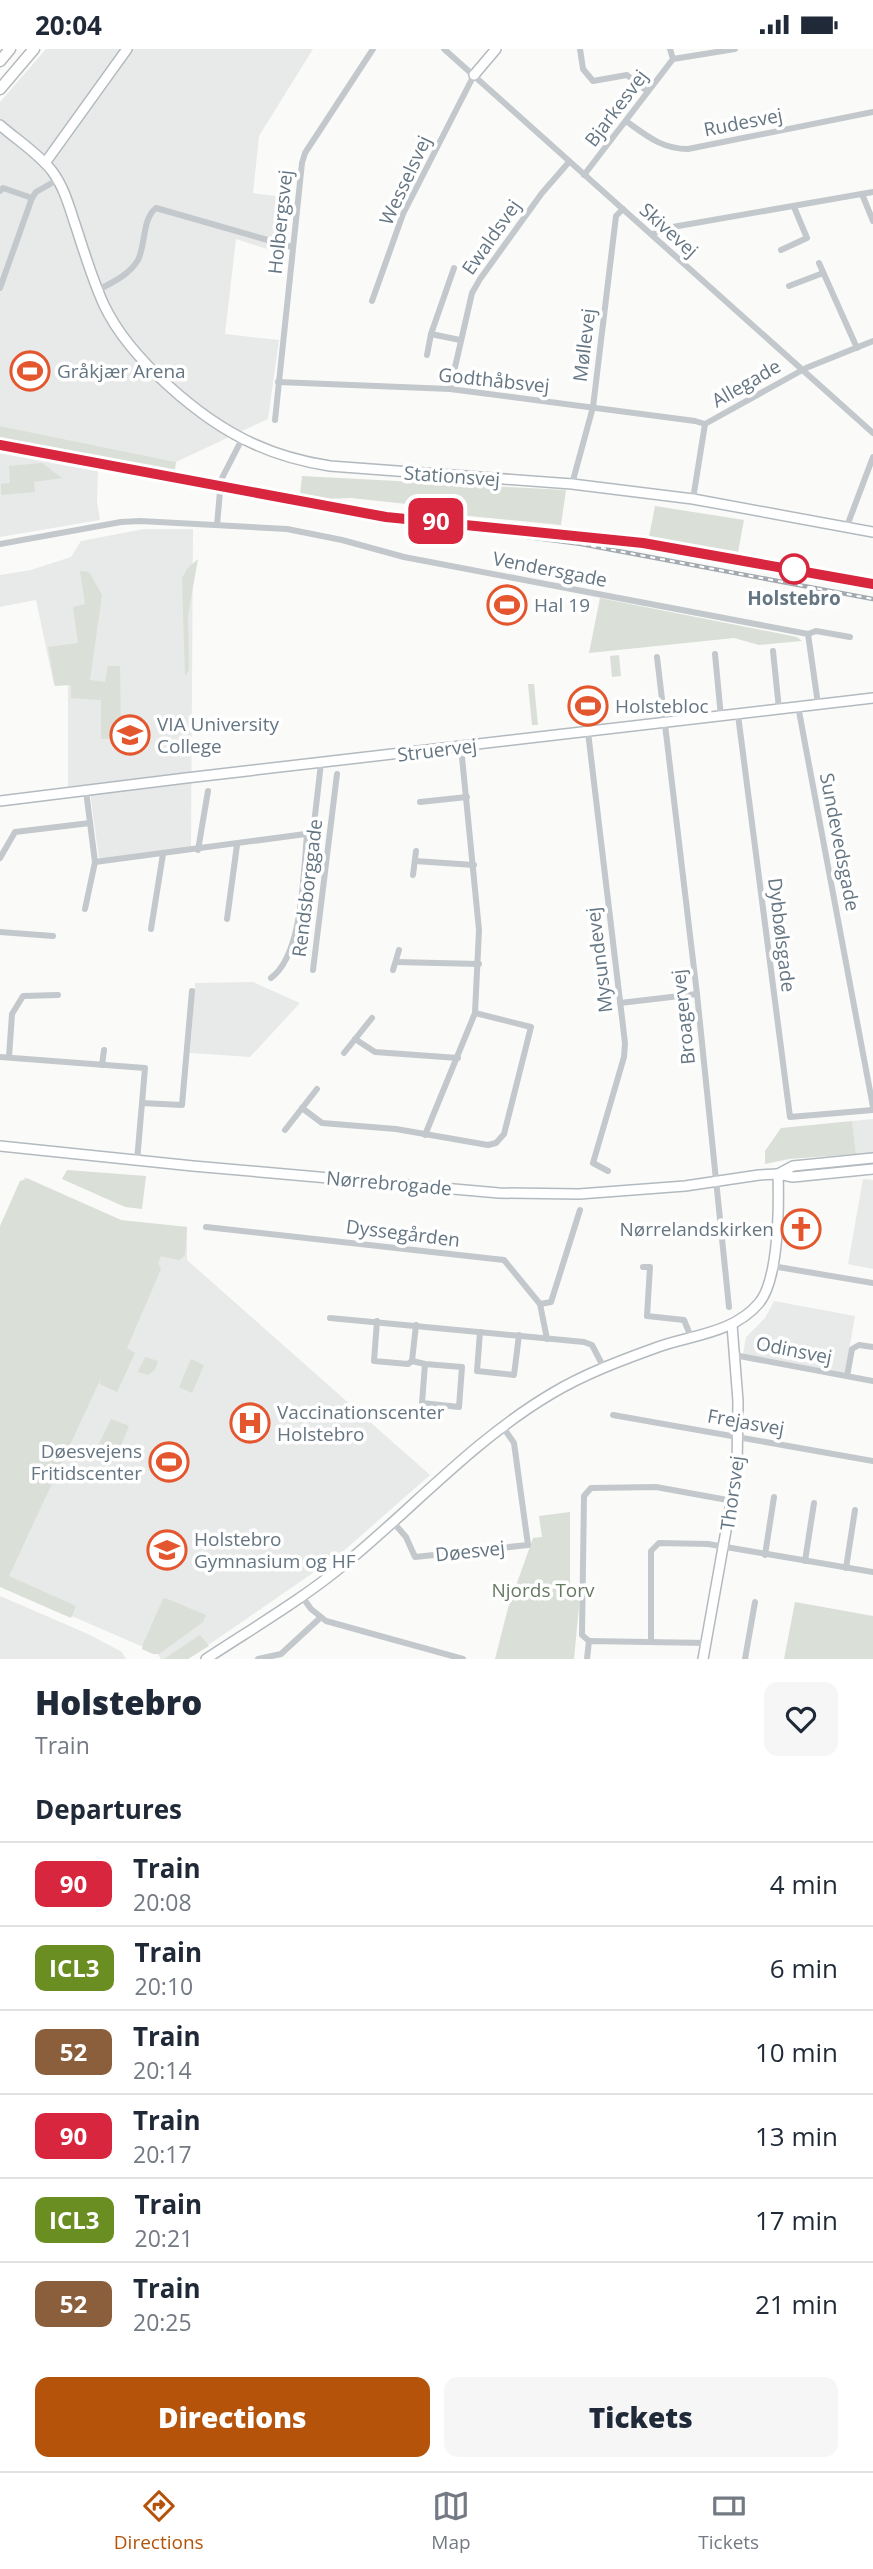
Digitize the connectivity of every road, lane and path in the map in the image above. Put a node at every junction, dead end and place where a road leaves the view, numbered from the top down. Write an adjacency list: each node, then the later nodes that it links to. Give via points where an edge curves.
1 (10, 49): 11 (main road)
2 (34, 49): 13 (main road)
3 (127, 49): 19 (street)
4 (373, 49): 30 (street, Holbergsvej, via 305,153)
5 (444, 49): 12 (street, Skivevej)
6 (496, 49): 12 (street)
7 (580, 49): 14 (street, via 583,69 593,81 627,75)
8 (670, 49): 10 (street, Bjarkesvej)
9 (735, 49): 10 (street, Bjarkesvej)
10 (673, 59): 14 (street, Bjarkesvej)
11 (0, 61)
12 (474, 75): 18 (street, Skivevej); 38 (street, Wesselsvej, via 403,213)
13 (0, 89)
14 (647, 92): 16 (street, Bjarkesvej)
15 (873, 112): 16 (street, Rudesvej, via 688,149 656,143)
16 (626, 121): 20 (street, Bjarkesvej)
17 (0, 125): 19 (street, Stationsvej)
18 (569, 162): 20 (street, Skivevej); 40 (street, Ewaldsvej, via 480,279)
19 (45, 163): 21 (street, Stationsvej)
20 (584, 175): 27 (street, Skivevej)
21 (57, 180): 25 (street); 37 (street, Stationsvej)
22 (0, 191): 25 (street, via 3,188)
23 (873, 192): 24 (street)
24 (862, 194): 26 (street); 28 (street)
25 (32, 198): 36 (street)
26 (794, 207): 29 (street, via 661,229); 31 (street, via 807,238)
27 (622, 209): 29 (street, Skivevej); 47 (street, Møllevej, via 617,216)
28 (873, 221)
29 (652, 236): 44 (street, Skivevej)
30 (292, 247): 37 (street, via 156,208 132,268); 45 (street, Holbergsvej)
31 (781, 250)
32 (818, 264): 34 (street)
33 (454, 268): 39 (street, Ewaldsvej)
34 (822, 273): 35 (street); 42 (street)
35 (789, 286)
36 (0, 288)
37 (98, 290): 51 (street, Stationsvej, via 121,333 142,359 196,409)
38 (372, 301)
39 (431, 334): 40 (street); 43 (street, Ewaldsvej)
40 (460, 340): 46 (street, Ewaldsvej)
41 (873, 341): 42 (street, Allegade)
42 (857, 348): 44 (street, Allegade)
43 (427, 355)
44 (802, 370): 49 (street, Allegade); 50 (street, Skivevej)
45 (278, 382): 46 (street, Godthåbsvej); 48 (street, Holbergsvej)
46 (450, 389): 47 (street, Godthåbsvej)
47 (593, 407): 49 (street, Godthåbsvej); 53 (street, Møllevej)
48 (275, 419)
49 (705, 424): 54 (street, Allegade)
50 (873, 433)
51 (242, 439): 53 (street, Stationsvej, via 330,466); 55 (street, via 221,480)
52 (873, 457): 56 (street)
53 (572, 484): 54 (street, Stationsvej)
54 (693, 499): 56 (street, Stationsvej)
55 (217, 525): 58 (street, Vendersgade, via 121,521); 59 (street, Vendersgade, via 287,529 404,557)
56 (847, 526): 57 (street, Stationsvej)
57 (873, 532)
58 (0, 544)
59 (808, 634): 60 (street, Vendersgade, via 816,631); 65 (street)
60 (850, 637)
61 (773, 651): 67 (street)
62 (715, 654): 69 (street)
63 (657, 657): 70 (street, Broagervej)
64 (873, 698): 65 (street, Struervej)
65 (818, 704): 66 (street, Struervej)
66 (799, 706): 67 (street, Struervej); 115 (street, Sundevedsgade)
67 (779, 709): 68 (street, Struervej)
68 (738, 715): 69 (street, Struervej); 120 (street, Dybbølsgade, via 790,1117)
69 (721, 717): 70 (street, Struervej)
70 (664, 724): 71 (street, Struervej); 103 (street, Broagervej)
71 (588, 732): 72 (street, Struervej); 105 (street, Mysundevej)
72 (461, 747): 73 (street, Struervej); 77 (street)
73 (321, 763): 75 (street, Struervej); 80 (street, Rendsborggade)
74 (337, 773): 81 (street, Rendsborggade)
75 (86, 791): 78 (street, Struervej); 82 (street)
76 (208, 791): 85 (street)
77 (467, 797): 79 (street); 91 (street)
78 (0, 801)
79 (420, 802)
80 (315, 809): 81 (street, Rendsborggade); 83 (street, Rendsborggade, via 313,833)
81 (332, 811): 100 (street, Rendsborggade)
82 (90, 823): 88 (street, via 15,832); 90 (street)
83 (307, 835): 84 (street, Rendsborggade); 101 (street, Rendsborggade, via 294,937 282,970)
84 (237, 845): 85 (street, Rendsborggade); 94 (street)
85 (198, 850): 87 (street, Rendsborggade)
86 (416, 851): 89 (street)
87 (163, 854): 90 (street, Rendsborggade); 95 (street)
88 (0, 858)
89 (415, 861): 91 (street); 92 (street)
90 (95, 862): 93 (street)
91 (474, 865): 99 (street)
92 (413, 876)
93 (85, 909)
94 (227, 919)
95 (151, 929)
96 (0, 932): 97 (street)
97 (53, 936)
98 (399, 950): 99 (street, via 394,966)
99 (479, 964): 106 (street)
100 (313, 970)
101 (271, 978)
102 (192, 991): 117 (street, via 182,1105)
103 (696, 994): 105 (street); 129 (street, Broagervej)
104 (58, 995): 112 (street, via 23,996 12,1014)
105 (620, 1003): 127 (street, Mysundevej, via 624,1057 593,1163)
106 (475, 1013): 113 (street); 122 (street, via 531,1027 504,1133 488,1145)
107 (372, 1018): 108 (street)
108 (355, 1039): 110 (street); 113 (street, via 375,1052)
109 (104, 1050): 114 (street)
110 (344, 1053)
111 (0, 1057): 112 (street)
112 (9, 1058): 114 (street)
113 (458, 1058): 122 (street)
114 (102, 1065): 117 (street, via 145,1068)
115 (869, 1066): 119 (street, Sundevedsgade)
116 (317, 1089): 118 (street)
117 (142, 1103): 125 (street)
118 (302, 1108): 121 (street); 122 (street, via 322,1123)
119 (873, 1109): 120 (street, Sundevedsgade)
120 (831, 1114)
121 (285, 1130)
122 (425, 1135)
123 (0, 1146): 125 (street, Nørrebrogade)
124 (873, 1158): 128 (street, Nørrebrogade, via 793,1166)
125 (137, 1161): 129 (street, Nørrebrogade, via 499,1193 579,1194)
126 (873, 1169): 128 (street, Nørrebrogade, via 793,1177)
127 (608, 1171)
128 (778, 1174): 129 (street, Nørrebrogade); 132 (street)
129 (716, 1181): 136 (street, Broagervej)
130 (580, 1210): 135 (street, via 551,1302)
131 (206, 1227): 135 (street, Dyssegården, via 504,1261)
132 (772, 1266): 134 (street); 140 (street, via 763,1297)
133 (643, 1267): 143 (street, via 650,1267 647,1315 684,1319)
134 (873, 1283)
135 (540, 1304): 144 (street, Dyssegården)
136 (729, 1307)
137 (330, 1318): 138 (street)
138 (377, 1321): 139 (street); 147 (street, via 374,1361)
139 (416, 1325): 141 (street); 147 (street)
140 (732, 1325): 143 (street); 146 (street, Thorsvej)
141 (480, 1332): 142 (street); 151 (street)
142 (519, 1335): 144 (street); 151 (street, via 514,1375)
143 (691, 1337): 150 (street)
144 (547, 1339): 150 (street, via 592,1345)
145 (873, 1347): 152 (street, Odinsvej, via 852,1349)
146 (734, 1355): 152 (street, Odinsvej); 156 (street, Thorsvej)
147 (412, 1361): 148 (street)
148 (425, 1364): 149 (street); 149 (street, via 422,1403 459,1407)
149 (462, 1367): 151 (street)
150 (604, 1368): 155 (street, via 551,1394)
151 (477, 1371)
152 (847, 1376): 153 (street, Odinsvej)
153 (873, 1381)
154 (613, 1415): 156 (street, Frejasvej)
155 (503, 1427): 162 (street); 162 (street, Døesvej, via 514,1443 528,1545 415,1557 407,1537)
156 (739, 1436): 157 (street, Frejasvej); 159 (street, Thorsvej)
157 (873, 1461)
158 (774, 1497): 164 (street)
159 (733, 1501): 163 (street, Thorsvej); 171 (street, via 656,1487 586,1491 582,1635)
160 (814, 1503): 165 (street)
161 (855, 1510): 166 (street)
162 (393, 1522): 168 (street)
163 (723, 1547): 164 (street); 172 (street, via 653,1546); 173 (street, Thorsvej)
164 (765, 1555): 165 (street)
165 (805, 1561): 166 (street)
166 (846, 1568): 167 (street)
167 (873, 1572)
168 (301, 1595): 170 (street); 174 (street)
169 (755, 1602): 179 (street)
170 (320, 1618): 175 (street, via 281,1654); 176 (street)
171 (589, 1641): 172 (street); 177 (street)
172 (651, 1641): 173 (street)
173 (707, 1643): 178 (street, Thorsvej)
174 (206, 1659)
175 (258, 1659)
176 (464, 1659)
177 (587, 1659)
178 (703, 1659)
179 (745, 1659)

